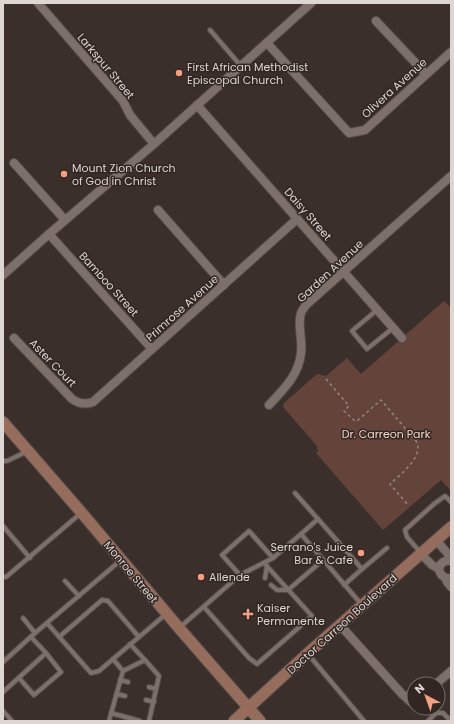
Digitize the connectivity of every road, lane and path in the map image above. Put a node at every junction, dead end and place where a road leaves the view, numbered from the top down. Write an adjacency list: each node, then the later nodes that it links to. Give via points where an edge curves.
1 (38, 3): 10 (street, Larkspur Street, via 123,101 130,115)
2 (311, 3): 5 (street)
3 (376, 21): 8 (street)
4 (210, 30): 7 (lane)
5 (267, 43): 7 (street); 8 (street, Olivera Avenue, via 349,133 365,130)
6 (451, 52): 8 (street, Olivera Avenue)
7 (241, 66): 9 (street)
8 (426, 74)
9 (197, 105): 10 (street); 14 (street, Daisy Street)
10 (154, 144): 15 (street)
11 (14, 163): 15 (street)
12 (451, 176): 17 (street, Garden Avenue)
13 (158, 210): 19 (street)
14 (297, 219): 17 (street, Daisy Street); 19 (street, Primrose Avenue)
15 (65, 220): 16 (street)
16 (49, 234): 18 (street); 24 (street, Bamboo Street)
17 (344, 272): 20 (street, Daisy Street); 27 (street, Garden Avenue, via 306,305 301,313 299,366)
18 (3, 275)
19 (224, 285): 24 (street, Primrose Avenue)
20 (377, 310): 21 (street, Daisy Street); 21 (lane, via 352,331 367,349)
21 (393, 328): 23 (street, Daisy Street)
22 (14, 338): 26 (street, Aster Court)
23 (402, 338)
24 (152, 349): 26 (street, Primrose Avenue, via 93,402)
25 (326, 379): 33 (path, via 349,406 344,411 355,422 381,400 416,441 419,448 412,463 390,484)
26 (77, 402)
27 (269, 405)
28 (3, 422): 29 (main road, Monroe Street)
29 (28, 451): 30 (lane); 34 (main road, Monroe Street)
30 (3, 461)
31 (295, 493): 35 (lane)
32 (451, 502): 41 (lane, via 445,496 405,530 407,537)
33 (408, 505)
34 (81, 512): 42 (lane); 44 (main road, Monroe Street)
35 (318, 519): 38 (lane); 48 (lane)
36 (3, 526): 42 (lane)
37 (451, 527): 39 (main road, Doctor Carreon Boulevard)
38 (301, 534): 43 (lane); 45 (lane)
39 (436, 540): 41 (main road, Doctor Carreon Boulevard); 46 (street, via 449,555)
40 (387, 548): 48 (lane)
41 (421, 554): 49 (street); 60 (main road, Doctor Carreon Boulevard)
42 (30, 558): 51 (lane)
43 (273, 558): 47 (lane); 50 (lane, via 249,531 222,555)
44 (121, 560): 59 (lane); 62 (main road, Monroe Street)
45 (323, 560): 56 (lane); 58 (lane)
46 (450, 560): 49 (street, via 443,562)
47 (265, 564): 50 (lane); 52 (lane); 58 (lane)
48 (362, 569): 56 (lane)
49 (439, 569): 53 (street, via 441,575)
50 (240, 575): 61 (lane)
51 (3, 577)
52 (264, 578)
53 (448, 578): 57 (street, via 447,582)
54 (65, 580): 59 (lane)
55 (271, 585): 58 (lane, via 277,590)
56 (344, 585): 60 (lane)
57 (451, 587)
58 (288, 590): 61 (lane, via 312,616 257,664)
59 (78, 596): 64 (lane)
60 (362, 605): 65 (main road, Doctor Carreon Boulevard)
61 (204, 607): 66 (lane)
62 (166, 613): 66 (main road, Monroe Street); 70 (lane)
63 (23, 618): 67 (lane)
64 (47, 623): 67 (lane); 69 (lane)
65 (340, 625): 73 (main road, Doctor Carreon Boulevard); 86 (street)
66 (179, 628): 89 (main road, Monroe Street)
67 (35, 633): 68 (lane)
68 (31, 637): 72 (lane); 76 (lane)
69 (59, 637): 70 (lane, via 102,600 108,601); 74 (lane, via 91,674)
70 (139, 637): 71 (lane)
71 (130, 644): 74 (lane); 75 (lane)
72 (46, 653): 78 (lane); 78 (lane, via 61,672 34,695)
73 (307, 654): 89 (main road, Doctor Carreon Boulevard); 98 (lane)
74 (114, 659): 77 (lane)
75 (145, 660): 77 (lane); 82 (lane, via 159,676)
76 (3, 662)
77 (123, 671): 79 (lane)
78 (19, 678): 83 (lane)
79 (120, 680): 80 (lane); 84 (lane)
80 (128, 682)
81 (149, 687): 82 (lane)
82 (156, 689): 88 (lane)
83 (3, 692)
84 (116, 694): 85 (lane); 91 (lane)
85 (125, 696)
86 (406, 698)
87 (146, 700): 88 (lane)
88 (154, 702): 95 (lane)
89 (249, 708): 96 (main road, Doctor Carreon Boulevard); 97 (main road, Monroe Street)
90 (3, 711): 92 (lane)
91 (111, 713): 93 (lane); 94 (lane)
92 (12, 721)
93 (109, 721)
94 (140, 721)
95 (149, 721)
96 (234, 721)
97 (260, 721)
98 (364, 721)
99 (428, 721): 100 (lane, via 436,713 443,713)
100 (451, 721)

